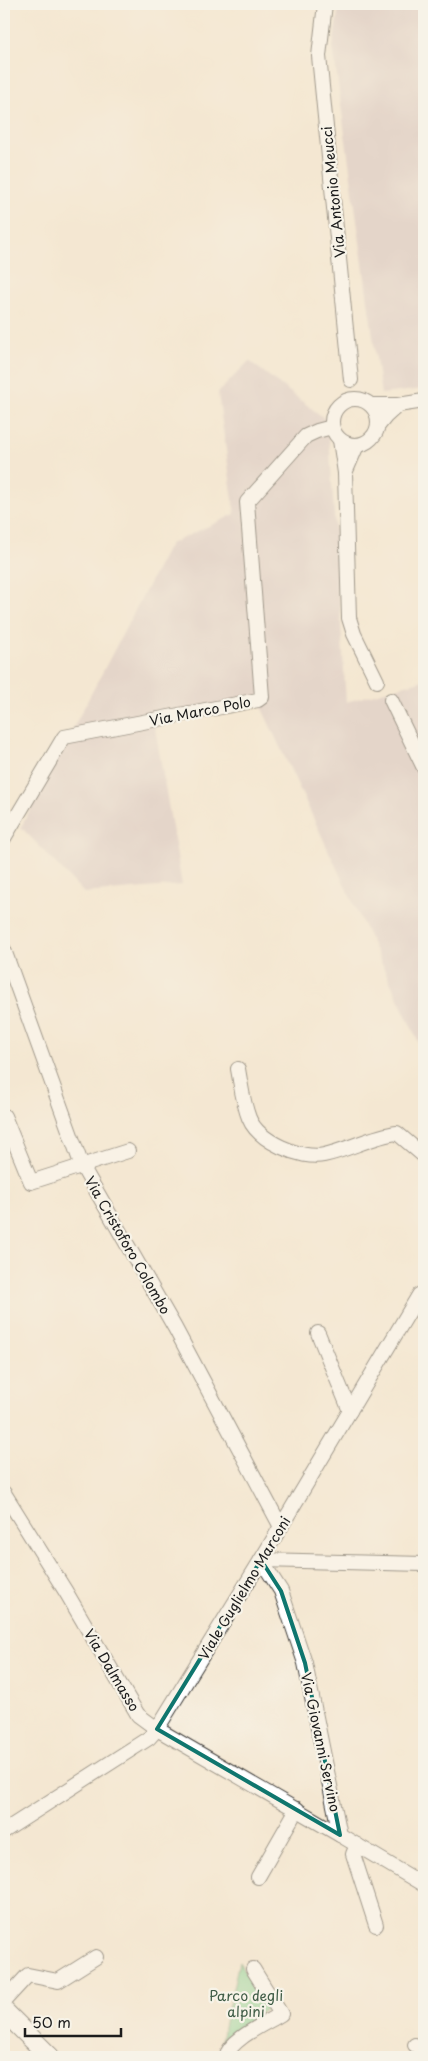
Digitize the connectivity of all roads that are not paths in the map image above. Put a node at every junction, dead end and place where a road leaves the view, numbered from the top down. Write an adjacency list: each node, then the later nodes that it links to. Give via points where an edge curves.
1 (325, 4): 2 (street, Via Antonio Meucci, via 319,56)
2 (351, 380): 3 (street); 5 (street)
3 (346, 400): 5 (street); 8 (street, via 333,413)
4 (424, 401): 6 (street)
5 (367, 402): 6 (street); 7 (street, via 379,418)
6 (398, 405): 7 (street)
7 (378, 426): 10 (street, via 371,439)
8 (332, 427): 9 (street); 15 (street, Via Marco Polo, via 306,436 247,502 262,697 64,737)
9 (340, 440): 10 (street); 11 (street)
10 (357, 445): 11 (street)
11 (345, 473): 12 (street, via 349,618)
12 (377, 681)
13 (391, 700): 14 (street)
14 (424, 768)
15 (4, 838)
16 (4, 950): 21 (street, Via Cristoforo Colombo)
17 (238, 1070): 20 (street, via 250,1120 260,1133 280,1147 304,1156 323,1156 397,1133)
18 (4, 1116): 21 (street, via 31,1182)
19 (128, 1151): 21 (street)
20 (424, 1156)
21 (82, 1166): 26 (street, Via Cristoforo Colombo, via 175,1328)
22 (424, 1292): 24 (street, Viale Guglielmo Marconi, via 419,1295)
23 (318, 1333): 24 (street)
24 (350, 1411): 26 (street, Viale Guglielmo Marconi)
25 (4, 1493): 29 (street, Via Dalmasso, via 138,1715)
26 (281, 1527): 27 (street, Viale Guglielmo Marconi)
27 (261, 1560): 28 (street); 29 (street, Viale Guglielmo Marconi); 32 (street, Via Giovanni Servino, via 280,1591 305,1663)
28 (424, 1564)
29 (157, 1729): 30 (street, Via Dalmasso); 31 (street, Viale Guglielmo Marconi, via 149,1738)
30 (297, 1809): 32 (street, Via Dalmasso); 34 (street)
31 (4, 1831)
32 (340, 1835): 33 (street)
33 (357, 1845): 35 (street); 36 (street, via 353,1854)
34 (258, 1876)
35 (424, 1885)
36 (376, 1926)
37 (96, 1956): 39 (street, via 58,1981 28,1974)
38 (253, 1969): 42 (street, via 282,2014 228,2048)
39 (4, 2000)
40 (4, 2011): 41 (main road)
41 (50, 2057)
42 (226, 2057)

